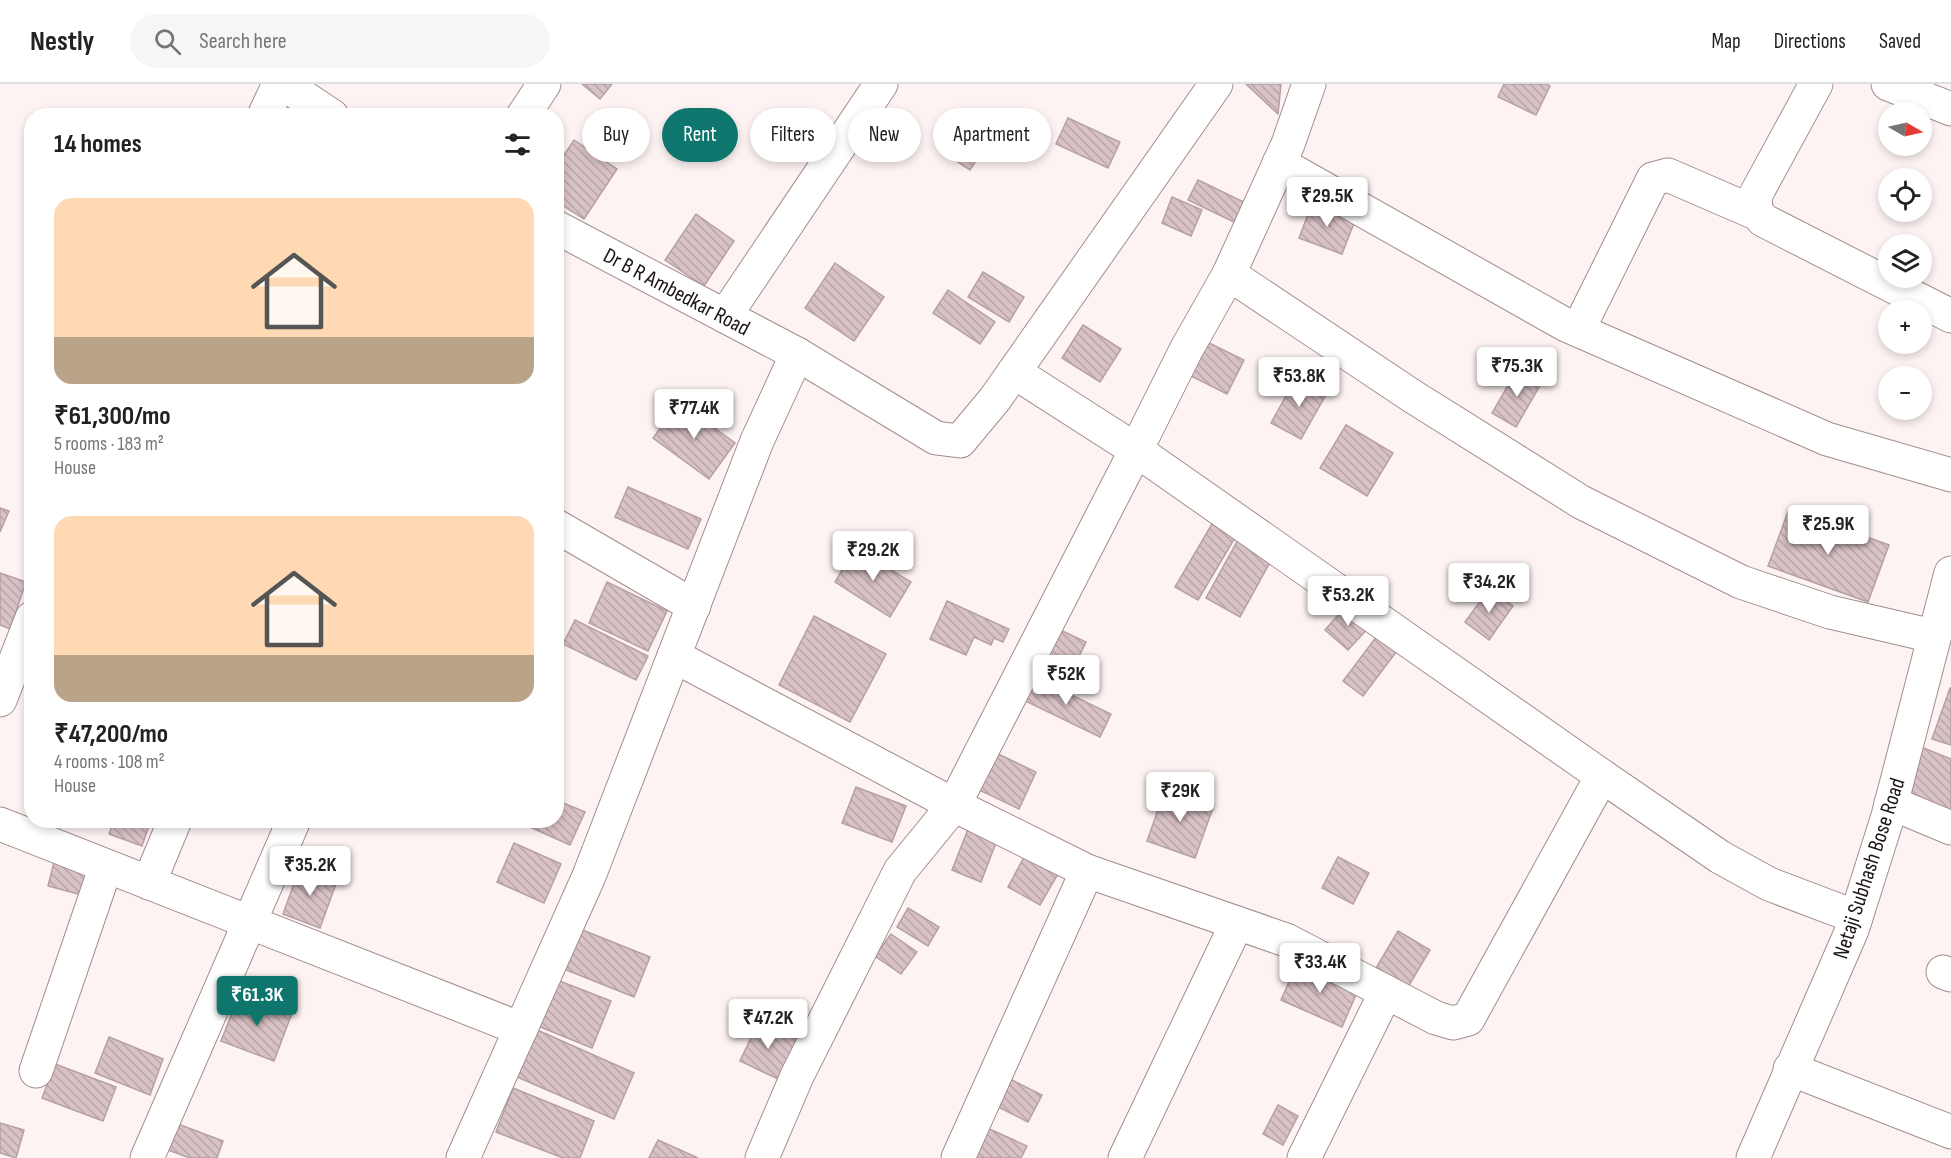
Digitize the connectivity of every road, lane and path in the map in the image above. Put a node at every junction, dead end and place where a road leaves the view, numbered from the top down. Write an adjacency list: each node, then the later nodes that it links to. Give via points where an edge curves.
1 (279, 84): 9 (street)
2 (284, 84): 10 (street)
3 (544, 84): 11 (street)
4 (881, 84): 17 (street)
5 (1216, 84): 21 (street)
6 (1310, 84): 13 (street)
7 (1816, 84): 14 (street, via 1755,196)
8 (1888, 84): 12 (street)
9 (268, 108)
10 (320, 108)
11 (528, 108)
12 (1951, 109)
13 (1279, 163): 16 (street); 19 (street)
14 (1758, 214): 18 (street); 19 (street, via 1668,175 1653,179)
15 (564, 231): 17 (street, Dr B R Ambedkar Road)
16 (1229, 274): 22 (street); 27 (street, via 1581,502 1741,582 1830,612)
17 (725, 316): 20 (street, Dr B R Ambedkar Road)
18 (1951, 316)
19 (1578, 330): 23 (street, via 1827,439)
20 (797, 354): 21 (street, Dr B R Ambedkar Road, via 947,441 960,441); 26 (street, via 757,441)
21 (1014, 372): 22 (street)
22 (1136, 450): 31 (street); 33 (street)
23 (1951, 475)
24 (564, 531): 26 (street)
25 (1950, 578): 27 (street, Netaji Subhash Bose Road)
26 (694, 606): 29 (street)
27 (1933, 636): 32 (street, Netaji Subhash Bose Road)
28 (24, 638): 30 (street)
29 (674, 656): 33 (street); 45 (street, via 589,876)
30 (0, 700)
31 (1602, 776): 41 (street, via 1730,863 1769,884); 44 (street, via 1468,1019 1453,1023 1436,1018)
32 (1891, 803): 36 (street); 41 (street, Netaji Subhash Bose Road)
33 (954, 805): 39 (street); 51 (street, via 900,871 797,1076)
34 (172, 828): 40 (street)
35 (290, 828): 42 (street)
36 (1951, 828)
37 (3, 834): 38 (street)
38 (106, 866): 40 (street); 47 (street)
39 (1087, 871): 43 (street); 52 (street)
40 (149, 883): 42 (street)
41 (1856, 917): 46 (street, Netaji Subhash Bose Road)
42 (249, 922): 45 (street); 49 (street)
43 (1237, 923): 44 (street, via 1286,940); 53 (street)
44 (1386, 992): 54 (street)
45 (521, 1029): 50 (street)
46 (1791, 1069): 48 (street); 55 (street, Netaji Subhash Bose Road)
47 (36, 1071)
48 (1951, 1132)
49 (147, 1158)
50 (463, 1158)
51 (762, 1158)
52 (958, 1158)
53 (1125, 1158)
54 (1304, 1158)
55 (1753, 1158)

